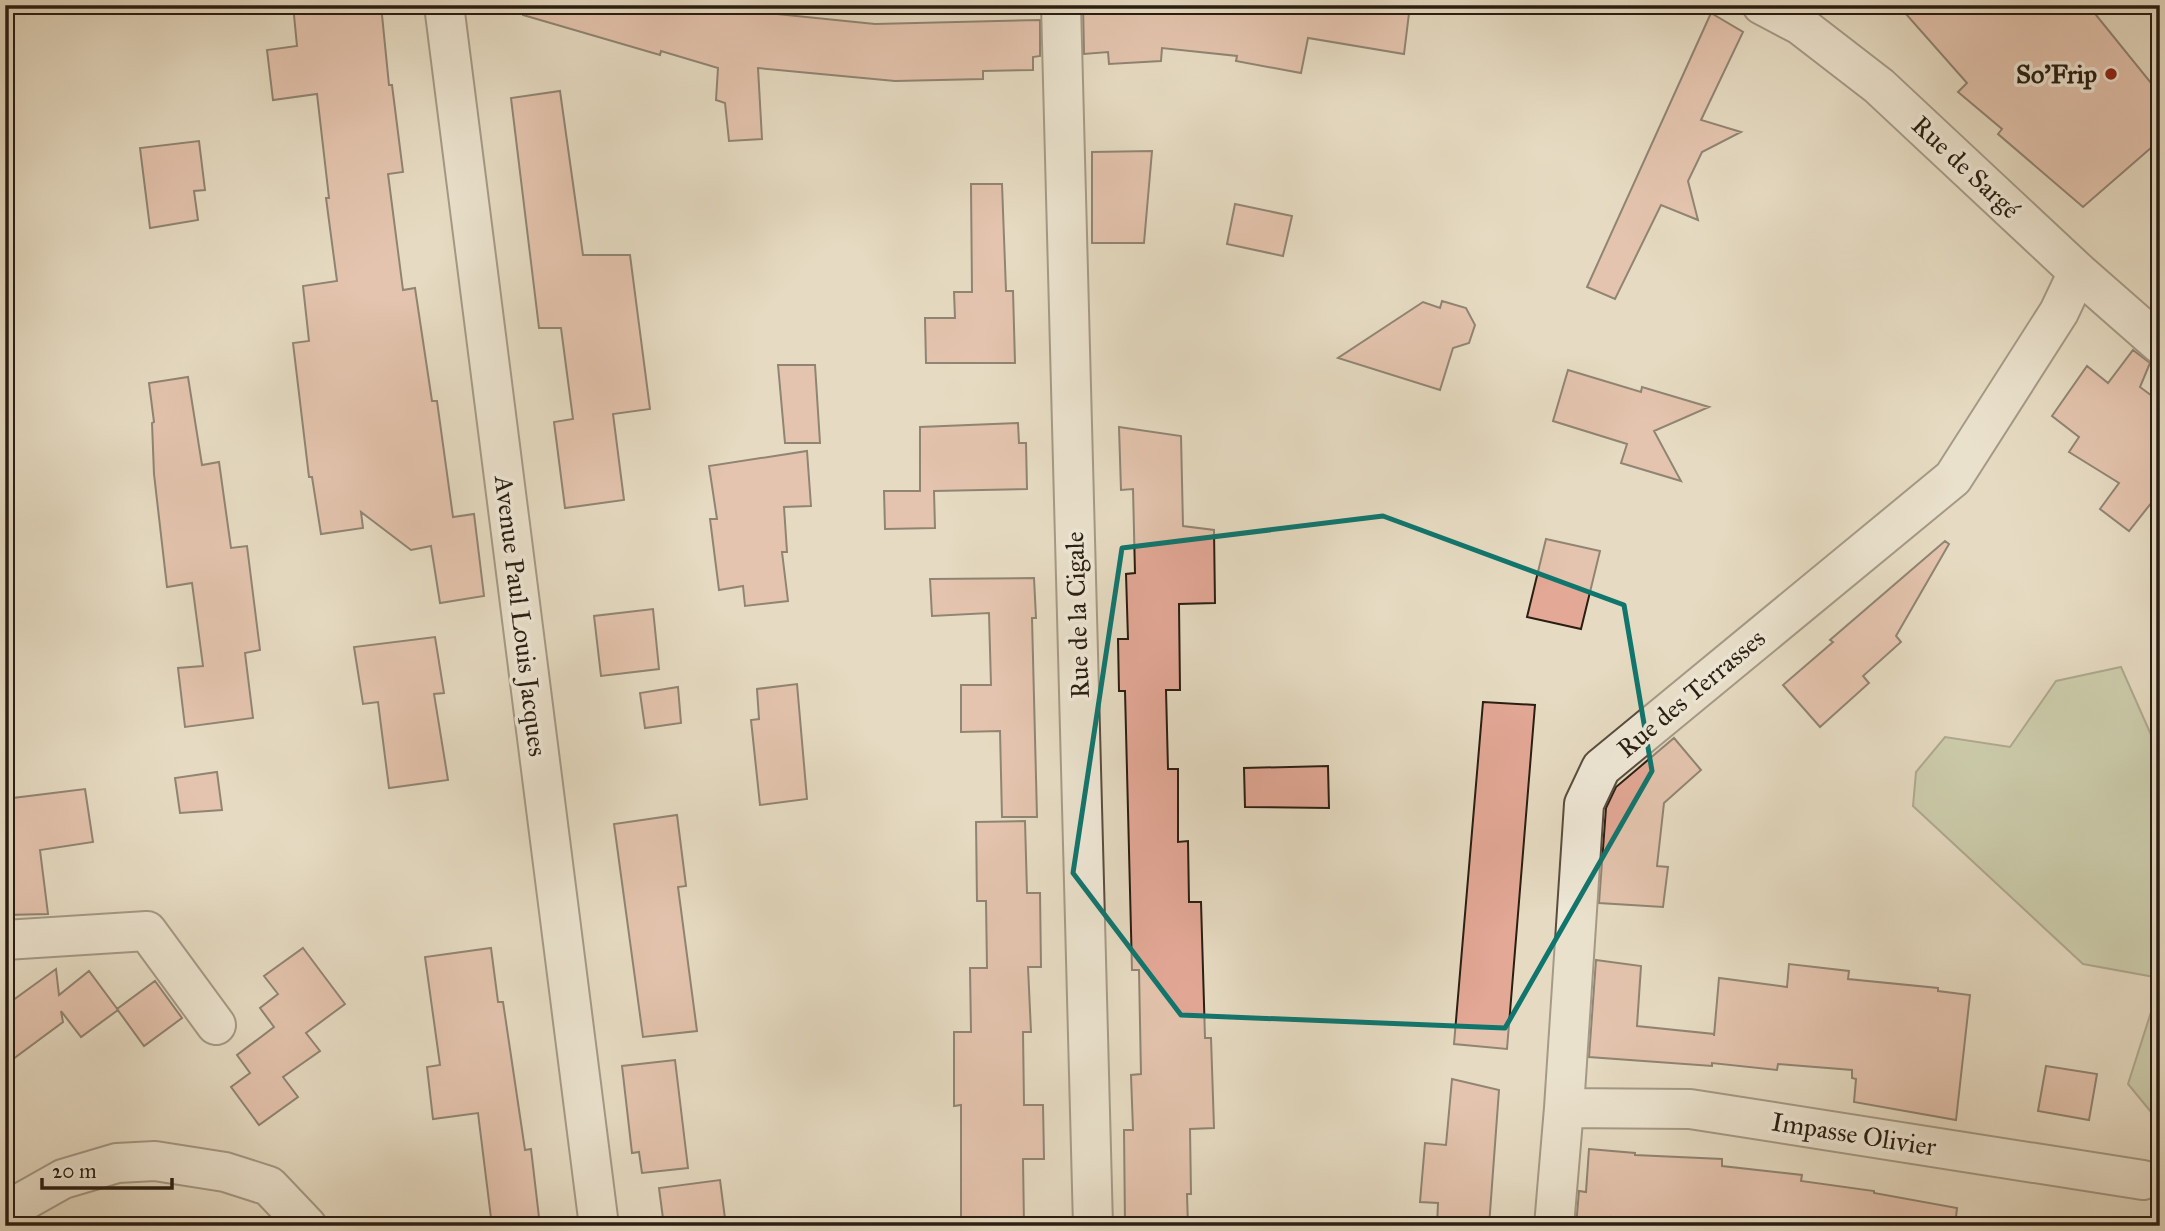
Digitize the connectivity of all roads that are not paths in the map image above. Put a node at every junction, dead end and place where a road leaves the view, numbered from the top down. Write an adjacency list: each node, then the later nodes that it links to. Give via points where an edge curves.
1 (444, 5): 12 (street, Avenue Paul Louis Jacques)
2 (1061, 5): 13 (street, Rue de la Cigale)
3 (1762, 5): 4 (street, Rue de Sargé, via 1800,25 1879,86)
4 (2078, 272): 5 (street, Rue de Sargé); 8 (street, Rue des Terrasses, via 2059,312 1953,478 1601,768 1584,804)
5 (2160, 344)
6 (5, 940): 7 (street, via 147,931)
7 (216, 1025)
8 (1564, 1108): 9 (street, Impasse Olivier, via 1690,1109); 14 (street, Rue des Terrasses)
9 (2143, 1180)
10 (5, 1215): 11 (street, via 63,1179 117,1163 155,1161 225,1172 269,1186)
11 (307, 1226)
12 (599, 1226)
13 (1093, 1226)
14 (1554, 1226)

